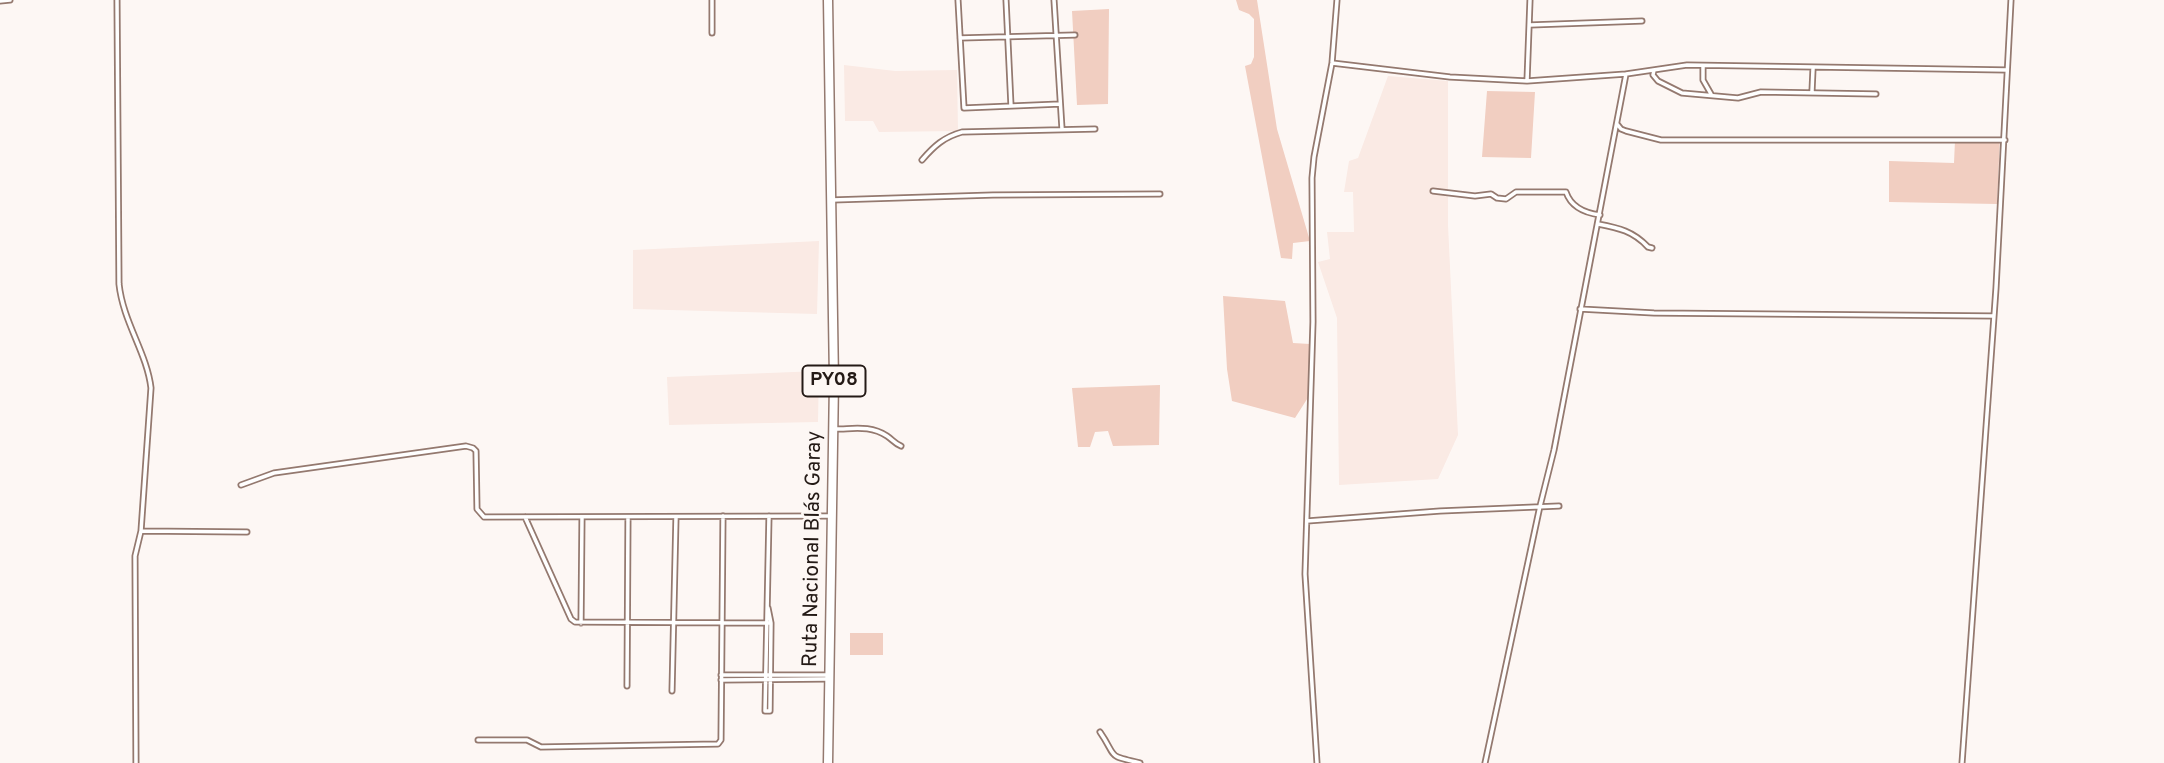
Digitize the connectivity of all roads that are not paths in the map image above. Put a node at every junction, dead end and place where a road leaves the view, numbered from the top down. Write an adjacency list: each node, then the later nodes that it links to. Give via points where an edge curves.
1 (10, 0): 11 (street)
2 (117, 0): 57 (street, via 119,284 151,388)
3 (712, 0): 14 (street)
4 (828, 0): 38 (highway, Ruta Nacional Blás Garay / PY08)
5 (958, 0): 18 (street)
6 (1006, 0): 16 (street)
7 (1054, 0): 17 (street)
8 (1337, 0): 19 (street)
9 (1530, 0): 13 (street)
10 (2011, 0): 23 (street)
11 (0, 1)
12 (1642, 20): 13 (street)
13 (1530, 25): 25 (street)
14 (712, 33)
15 (1075, 34): 17 (street)
16 (1008, 36): 17 (street); 18 (street); 30 (street)
17 (1057, 36): 29 (street)
18 (960, 38): 30 (street, via 964,108)
19 (1332, 63): 25 (street); 56 (street, via 1313,167)
20 (1703, 67): 21 (street); 22 (street); 28 (street, via 1703,80)
21 (1813, 69): 23 (street); 26 (street)
22 (1654, 70): 24 (street); 28 (street, via 1658,81 1682,93)
23 (2007, 70): 34 (street)
24 (1626, 74): 25 (street); 31 (street)
25 (1527, 81)
26 (1812, 92): 27 (street); 28 (street)
27 (1876, 94)
28 (1713, 95)
29 (1060, 104): 30 (street); 32 (street)
30 (1011, 106)
31 (1617, 124): 34 (street, via 1626,131 1661,139); 39 (street)
32 (1062, 129): 33 (street); 35 (street, via 962,132 936,144)
33 (1095, 129)
34 (2005, 140): 43 (street)
35 (922, 160)
36 (1433, 191): 39 (street, via 1506,199 1516,192 1566,192 1574,205)
37 (1160, 194): 38 (street)
38 (832, 200): 44 (highway, Ruta Nacional Blás Garay / PY08)
39 (1600, 215): 40 (street)
40 (1598, 224): 41 (street, via 1623,229); 42 (street)
41 (1652, 248)
42 (1580, 309): 43 (street); 47 (street)
43 (1994, 316): 78 (street)
44 (833, 429): 45 (street, via 865,427); 51 (highway, Ruta Nacional Blás Garay / PY08)
45 (901, 446)
46 (241, 485): 52 (street, via 274,473 466,446 475,451 480,514)
47 (1540, 506): 48 (street); 56 (street); 77 (street)
48 (1559, 506)
49 (723, 516): 50 (street); 55 (street); 63 (street)
50 (769, 516): 51 (street); 59 (street)
51 (832, 516): 68 (highway, Ruta Nacional Blás Garay / PY08)
52 (525, 517): 53 (street); 60 (street, via 571,619)
53 (582, 517): 54 (street); 60 (street)
54 (628, 517): 55 (street); 61 (street)
55 (676, 517): 62 (street)
56 (1307, 521): 76 (street, via 1305,574)
57 (141, 531): 58 (street); 73 (street, via 135,556)
58 (247, 532)
59 (768, 608): 64 (street); 65 (street)
60 (581, 623): 61 (street)
61 (627, 623): 62 (street); 69 (street)
62 (675, 623): 63 (street); 70 (street)
63 (721, 623): 64 (street); 66 (street)
64 (765, 623): 65 (street); 67 (street)
65 (771, 623): 67 (street)
66 (721, 677): 67 (street); 72 (street, via 718,744 541,747 527,740)
67 (767, 677): 67 (street, via 765,711 770,711); 68 (street)
68 (829, 677): 74 (highway, Ruta Nacional Blás Garay / PY08)
69 (627, 686)
70 (672, 691)
71 (1100, 732): 75 (street, via 1117,758)
72 (478, 740)
73 (136, 763)
74 (828, 763)
75 (1140, 763)
76 (1318, 763)
77 (1485, 763)
78 (1962, 763)

